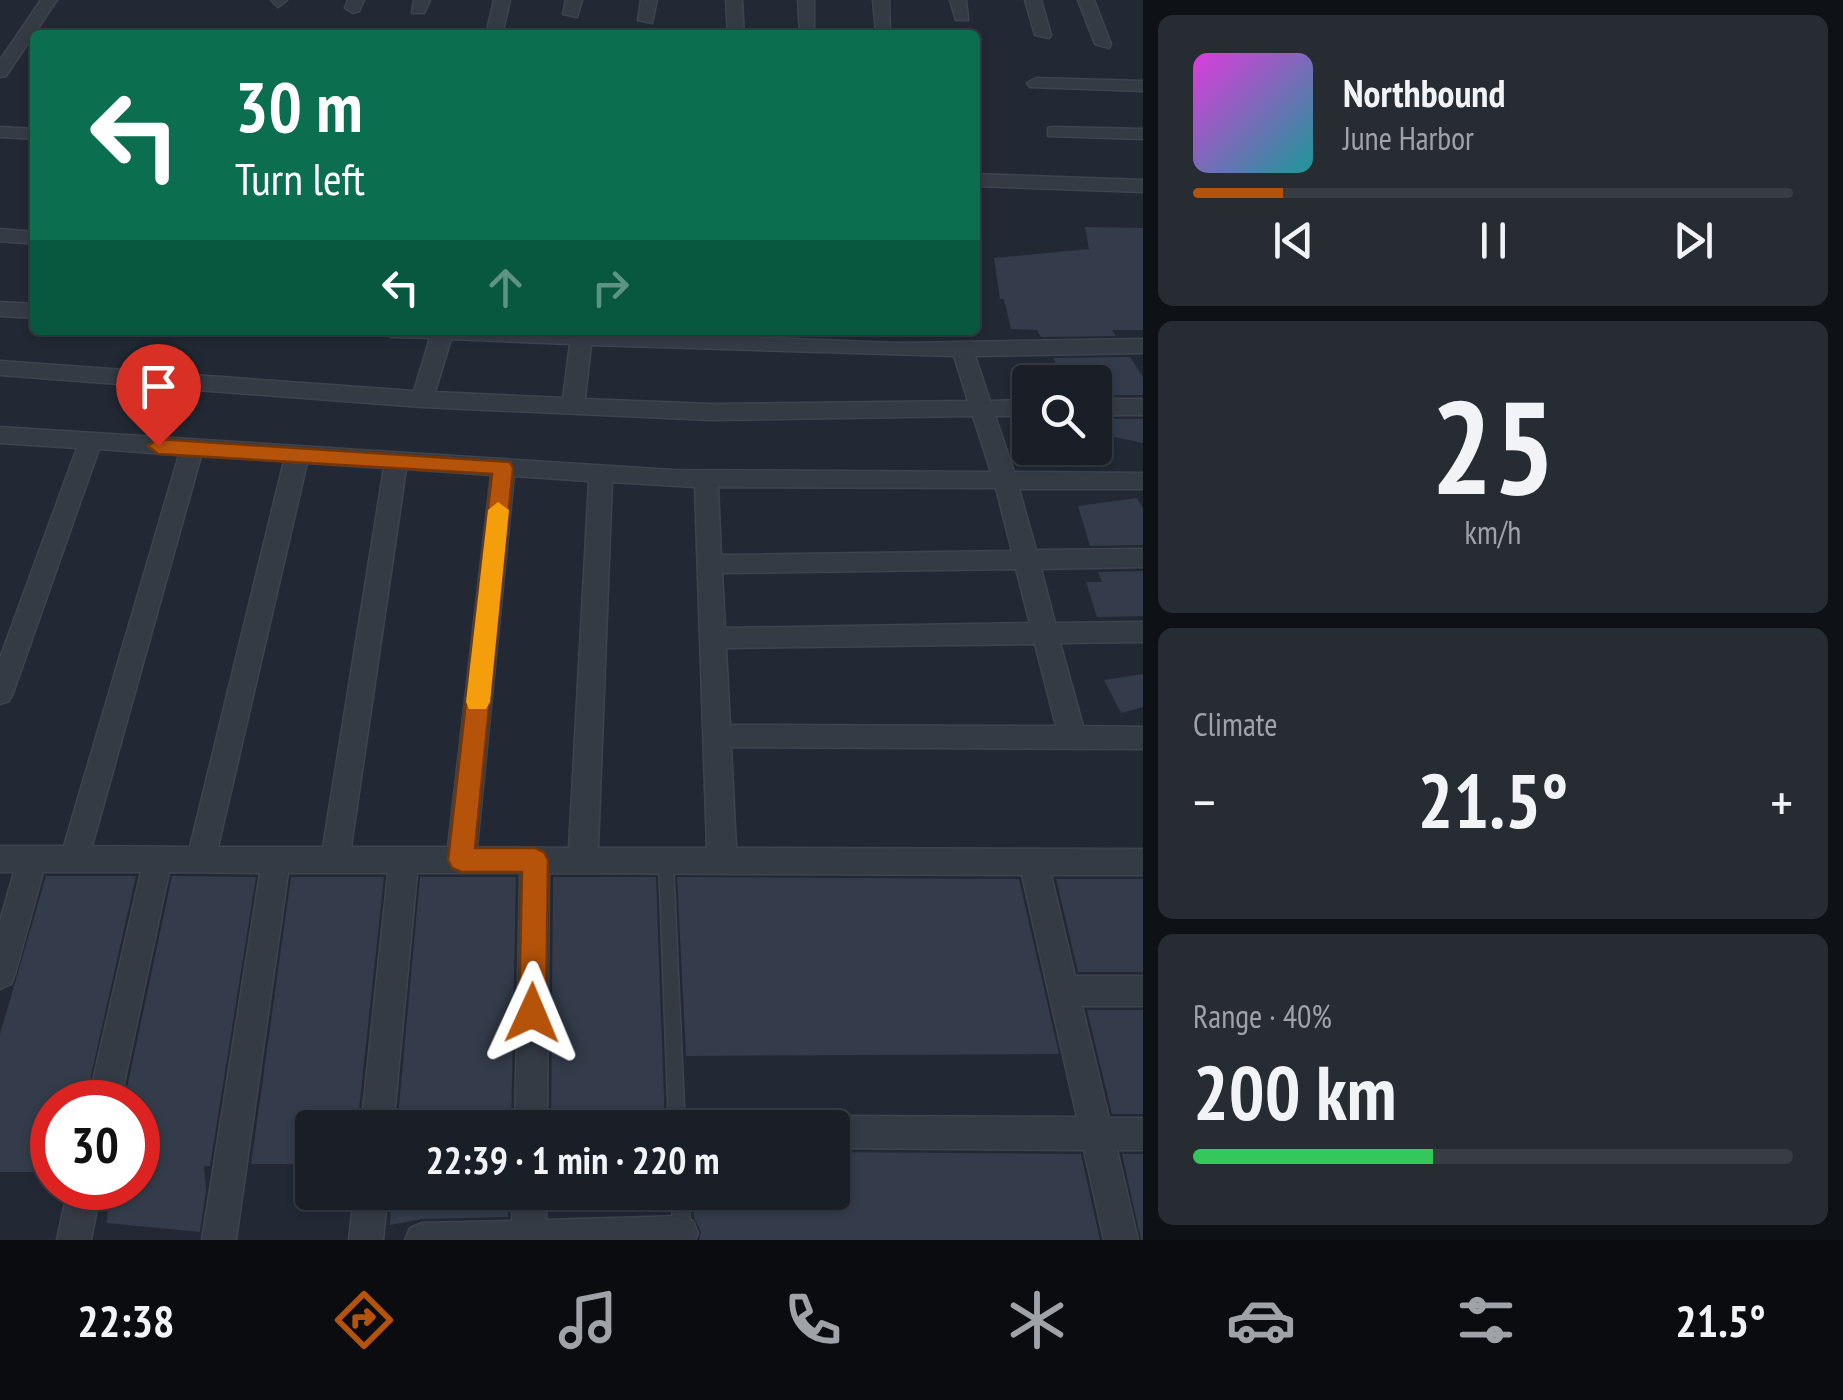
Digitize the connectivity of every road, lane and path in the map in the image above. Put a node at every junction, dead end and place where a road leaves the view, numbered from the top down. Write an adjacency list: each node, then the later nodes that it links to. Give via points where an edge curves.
1 (49, 0): 16 (street)
2 (502, 0): 10 (street)
3 (649, 0): 9 (street)
4 (734, 0): 11 (street)
5 (806, 0): 12 (street)
6 (881, 0): 13 (street)
7 (1033, 0): 14 (street)
8 (1086, 0): 15 (street)
9 (646, 20)
10 (495, 30)
11 (736, 30)
12 (808, 30)
13 (884, 30)
14 (1043, 35)
15 (1103, 44)
16 (0, 72)
17 (1036, 84): 18 (street)
18 (1143, 86)
19 (0, 132): 21 (street)
20 (1054, 132): 22 (street)
21 (30, 134)
22 (1143, 134)
23 (980, 180): 24 (street)
24 (1143, 186)
25 (0, 236): 26 (street)
26 (30, 238)
27 (0, 309): 28 (street)
28 (30, 311)
29 (441, 335): 35 (street)
30 (489, 335): 31 (street)
31 (582, 339): 33 (street); 36 (street)
32 (1143, 346): 33 (street)
33 (962, 349): 39 (street)
34 (0, 368): 35 (street)
35 (422, 399): 36 (street)
36 (573, 406): 39 (street, via 711,412)
37 (1112, 407): 38 (street)
38 (1143, 407)
39 (982, 408): 40 (street); 49 (street)
40 (1012, 408)
41 (0, 435): 42 (street)
42 (90, 442): 43 (street); 57 (street)
43 (192, 448): 44 (street); 61 (street)
44 (297, 455): 45 (street); 65 (street)
45 (396, 461): 46 (street); 66 (street)
46 (503, 468): 47 (street); 69 (street)
47 (601, 474): 48 (street); 71 (street)
48 (706, 479): 49 (street); 53 (street)
49 (1006, 482): 50 (street); 52 (street)
50 (1143, 482)
51 (1143, 558): 52 (street)
52 (1026, 561): 53 (street); 55 (street)
53 (710, 564): 56 (street)
54 (1143, 632): 55 (street)
55 (1048, 634): 56 (street); 59 (street)
56 (713, 638): 58 (street)
57 (0, 693)
58 (716, 736): 59 (street); 73 (street)
59 (1072, 738): 60 (street)
60 (1143, 738)
61 (74, 858): 62 (street); 64 (street)
62 (158, 858): 65 (street); 79 (street)
63 (0, 859): 64 (street)
64 (32, 859): 76 (street)
65 (201, 859): 67 (street)
66 (335, 859): 67 (street); 68 (street)
67 (276, 860): 93 (street)
68 (404, 860): 69 (street); 80 (street)
69 (461, 860): 70 (street)
70 (535, 860): 71 (street); 81 (street)
71 (583, 860): 72 (street)
72 (666, 861): 73 (street); 82 (lane)
73 (722, 861): 75 (street)
74 (1143, 862): 75 (street)
75 (1034, 864): 77 (street)
76 (0, 974)
77 (1063, 991): 78 (street); 84 (street)
78 (1143, 991)
79 (109, 1080)
80 (380, 1110)
81 (531, 1110)
82 (676, 1110)
83 (850, 1132): 84 (street)
84 (1096, 1134): 85 (street); 96 (street)
85 (1143, 1134)
86 (80, 1210): 92 (street)
87 (369, 1210): 94 (street)
88 (530, 1210): 90 (street)
89 (681, 1210): 91 (lane)
90 (529, 1236): 91 (street); 95 (street)
91 (682, 1237)
92 (74, 1240)
93 (220, 1240)
94 (366, 1240)
95 (422, 1240)
96 (1121, 1240)

